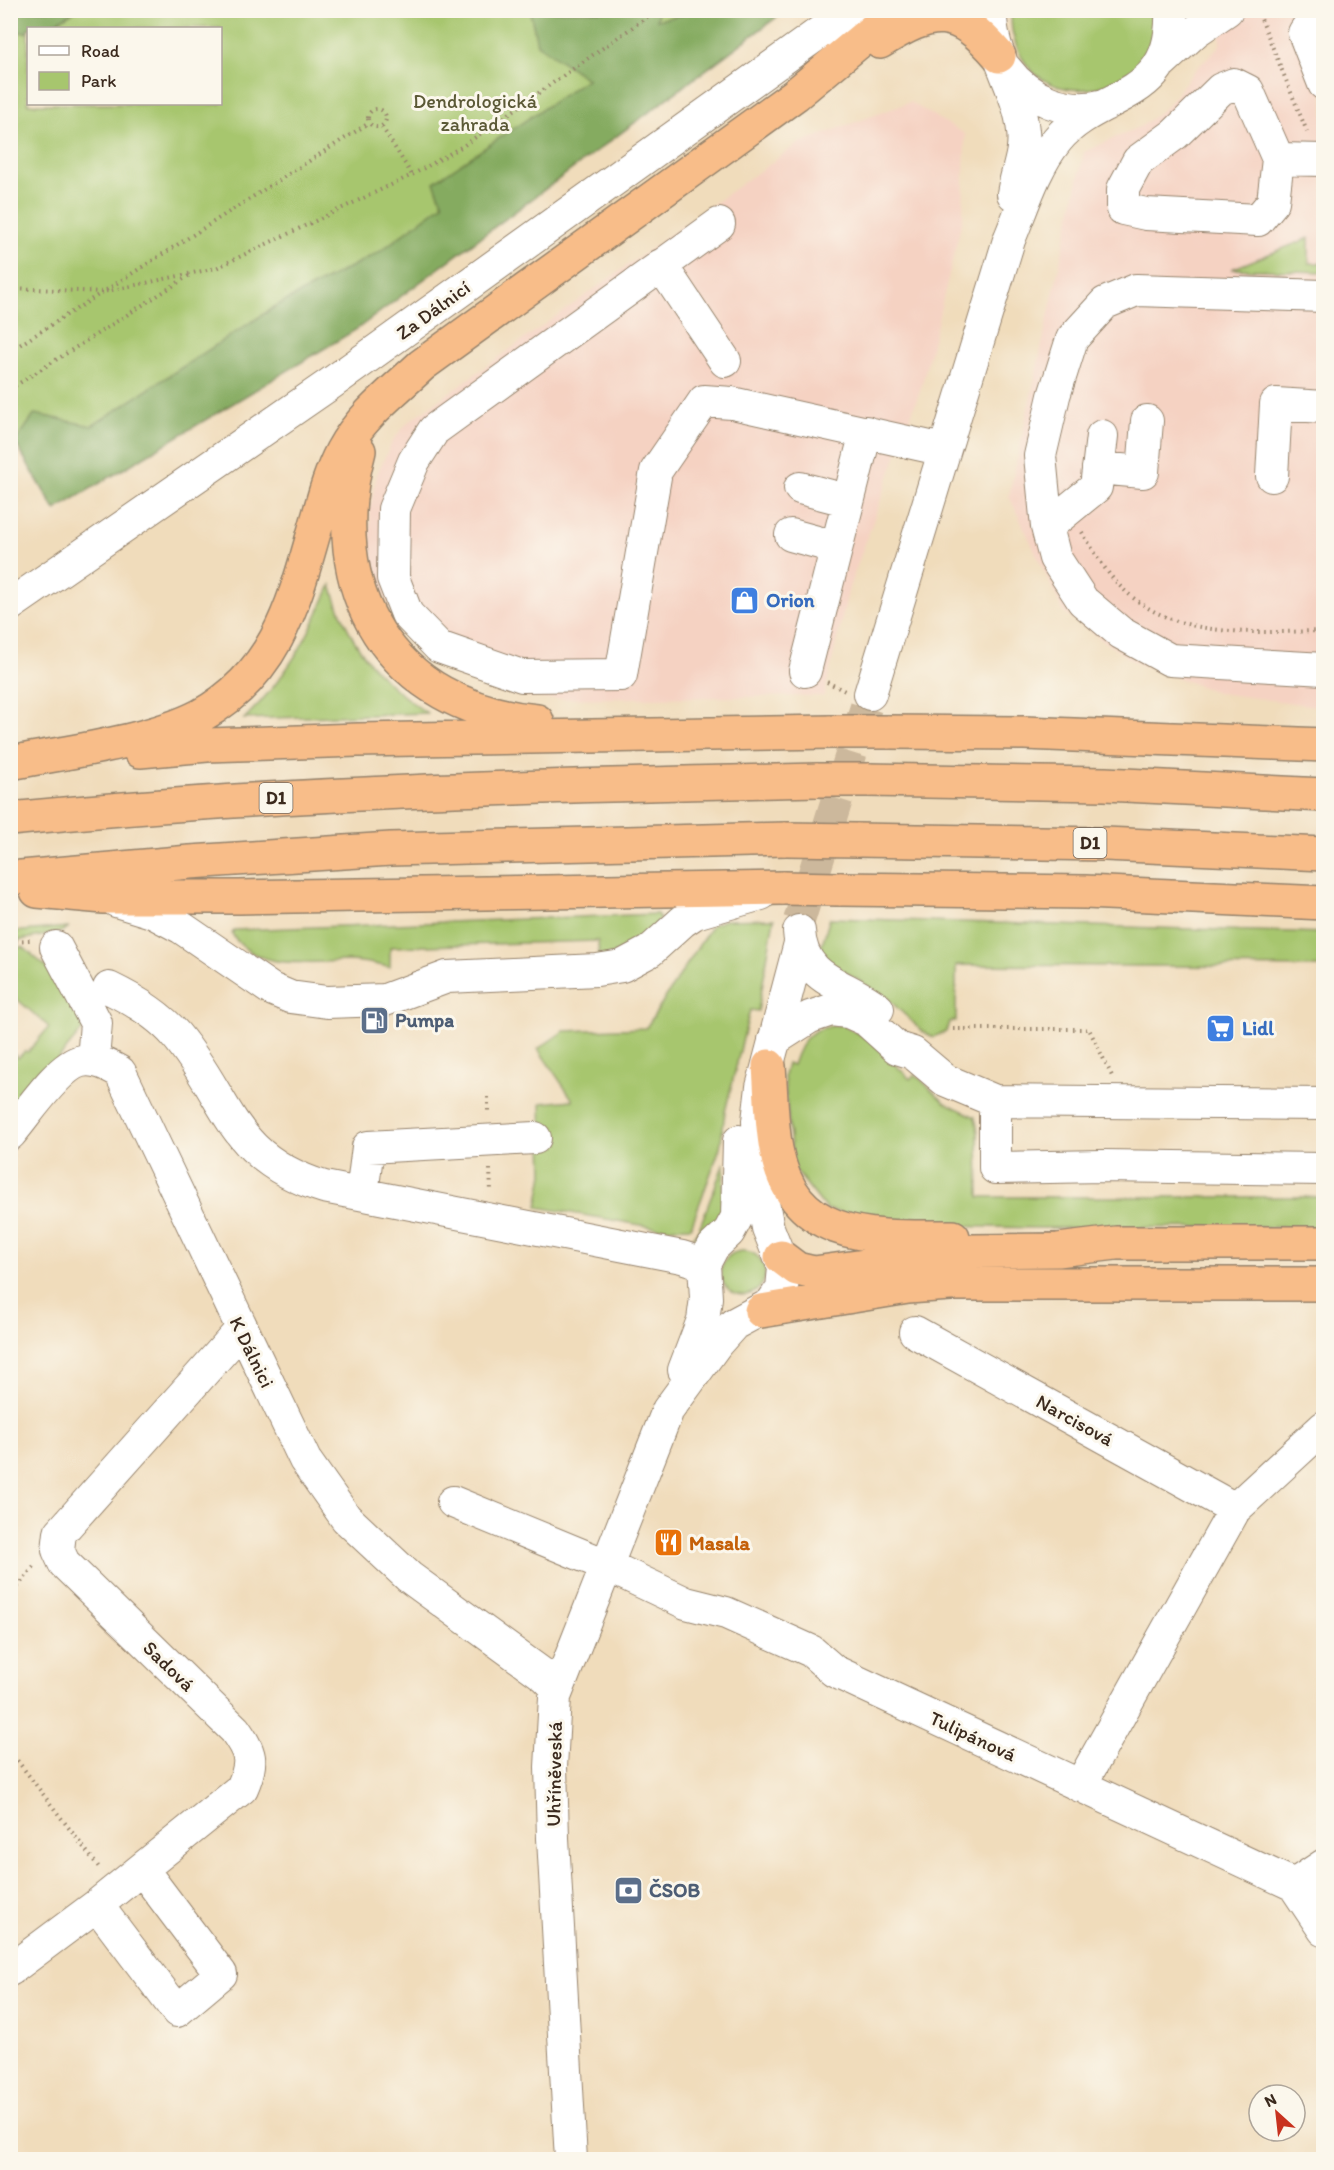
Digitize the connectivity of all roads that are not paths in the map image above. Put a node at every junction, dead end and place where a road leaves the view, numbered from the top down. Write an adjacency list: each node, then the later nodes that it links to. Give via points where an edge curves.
1 (851, 10): 32 (street, Za Dálnicí, via 330,384)
2 (897, 10): 10 (highway)
3 (991, 10): 7 (street, via 992,34)
4 (1171, 10): 8 (street, via 1167,46)
5 (1227, 10): 8 (street, via 1181,44)
6 (1323, 17): 9 (street, via 1310,24 1304,33)
7 (1002, 61): 10 (highway, via 984,39 961,24 924,18); 11 (street, via 1030,93 1057,105 1084,109); 15 (street, via 1015,93 1024,133)
8 (1154, 72): 11 (street, via 1136,90)
9 (1323, 84)
10 (795, 95): 18 (highway, via 499,308)
11 (1112, 103): 15 (street, via 1077,122 1053,146)
12 (1317, 150): 13 (street)
13 (1278, 159): 13 (street, via 1248,91 1234,84 1221,88 1175,134 1138,161 1123,189 1124,209 1146,214 1258,220 1273,202)
14 (719, 224): 16 (street)
15 (1009, 240): 24 (street)
16 (661, 266): 19 (street, via 731,350); 19 (street, via 434,430 414,460 394,509 393,578 407,614 439,647 522,676 621,675 656,471)
17 (1323, 296): 29 (street, via 1136,290 1105,303 1072,339 1040,456)
18 (401, 384): 36 (highway, via 359,451 347,516 354,579 385,642 435,690 482,711 517,719); 38 (highway, via 374,409 342,450 330,476 290,613 276,642 243,684 215,706 170,729)
19 (704, 401): 22 (street, via 732,403)
20 (1323, 407): 26 (street, via 1276,404)
21 (1147, 421): 25 (street, via 1143,472)
22 (866, 432): 24 (street); 28 (street)
23 (1102, 436): 25 (street)
24 (944, 450): 35 (street)
25 (1098, 468): 29 (street, via 1096,487)
26 (1272, 476)
27 (800, 488): 28 (street)
28 (846, 500): 31 (street)
29 (1058, 519): 33 (street, via 1055,558 1083,600 1121,633 1170,660)
30 (790, 535): 31 (street)
31 (835, 547): 34 (street)
32 (10, 605)
33 (1323, 669)
34 (805, 671)
35 (870, 694)
36 (661, 733): 37 (highway, bridge, via 1024,733); 39 (highway, via 207,746)
37 (1323, 745)
38 (10, 763)
39 (10, 768)
40 (1323, 795): 41 (highway, D1, bridge, via 1105,784 818,780 350,794 114,808)
41 (10, 819)
42 (1323, 854): 43 (highway, D1, bridge, via 1105,844 786,839 391,849)
43 (10, 878)
44 (10, 888): 46 (highway)
45 (784, 888): 46 (highway); 46 (street, via 695,913 650,951 622,966 447,976 385,1000 327,1002 290,997 271,989 169,920); 47 (highway, bridge, via 1085,892)
46 (104, 897)
47 (1291, 901): 48 (highway); 49 (highway)
48 (1323, 903)
49 (1323, 908)
50 (800, 943): 53 (street); 54 (street, via 810,965 829,981 875,1007 908,1038); 62 (street, via 798,921 783,945 749,1075 738,1144 737,1217)
51 (56, 947): 55 (street, via 96,1023)
52 (109, 988): 61 (street, via 142,1005 174,1034 238,1132 270,1161 305,1181)
53 (771, 1053): 54 (street, via 810,1017 840,1011 857,1015 897,1048); 63 (highway, via 779,1164 798,1199 828,1224 869,1236 1058,1236); 65 (street, via 759,1103 757,1142 760,1187 768,1228)
54 (913, 1053): 56 (street, via 945,1080)
55 (93, 1060): 58 (street, via 64,1069); 69 (street, K Dálnici, via 120,1072)
56 (995, 1101): 57 (street); 60 (street, via 995,1168)
57 (1323, 1104)
58 (10, 1134)
59 (535, 1138): 61 (street, via 368,1147)
60 (1323, 1169)
61 (362, 1194): 66 (street, via 682,1257)
62 (722, 1239): 65 (street, via 746,1234 767,1241); 66 (street, via 713,1248)
63 (1116, 1243): 64 (highway); 65 (highway, via 1058,1250 964,1251 814,1273 797,1269)
64 (1323, 1243)
65 (778, 1253): 68 (street, via 784,1268 782,1288 771,1304)
66 (704, 1275): 68 (street, via 710,1297 727,1311); 71 (street, via 703,1320)
67 (1323, 1284): 68 (highway, via 950,1284 908,1287)
68 (756, 1312): 71 (street, via 734,1324)
69 (241, 1330): 76 (street, K Dálnici, via 304,1460 346,1518 409,1577); 79 (street, Sadová, via 60,1533 58,1550 64,1563 235,1730 249,1750 250,1770 242,1788)
70 (915, 1332): 74 (street, Narcisová)
71 (671, 1406): 75 (street, Uhříněveská)
72 (1323, 1426): 74 (street)
73 (453, 1502): 75 (street, Tulipánová)
74 (1235, 1509): 77 (street)
75 (606, 1565): 76 (street, Uhříněveská); 77 (street, Tulipánová, via 686,1603 726,1613 812,1651 834,1671)
76 (558, 1688): 84 (street, Uhříněveská, via 552,1723 553,1838)
77 (1080, 1786): 80 (street, Tulipánová)
78 (1323, 1864): 80 (street)
79 (142, 1869): 81 (street, Sadová); 81 (street, via 221,1974 177,2011)
80 (1294, 1885): 82 (street)
81 (107, 1898): 83 (street, Sadová)
82 (1323, 1930)
83 (10, 1970)
84 (571, 2160)

